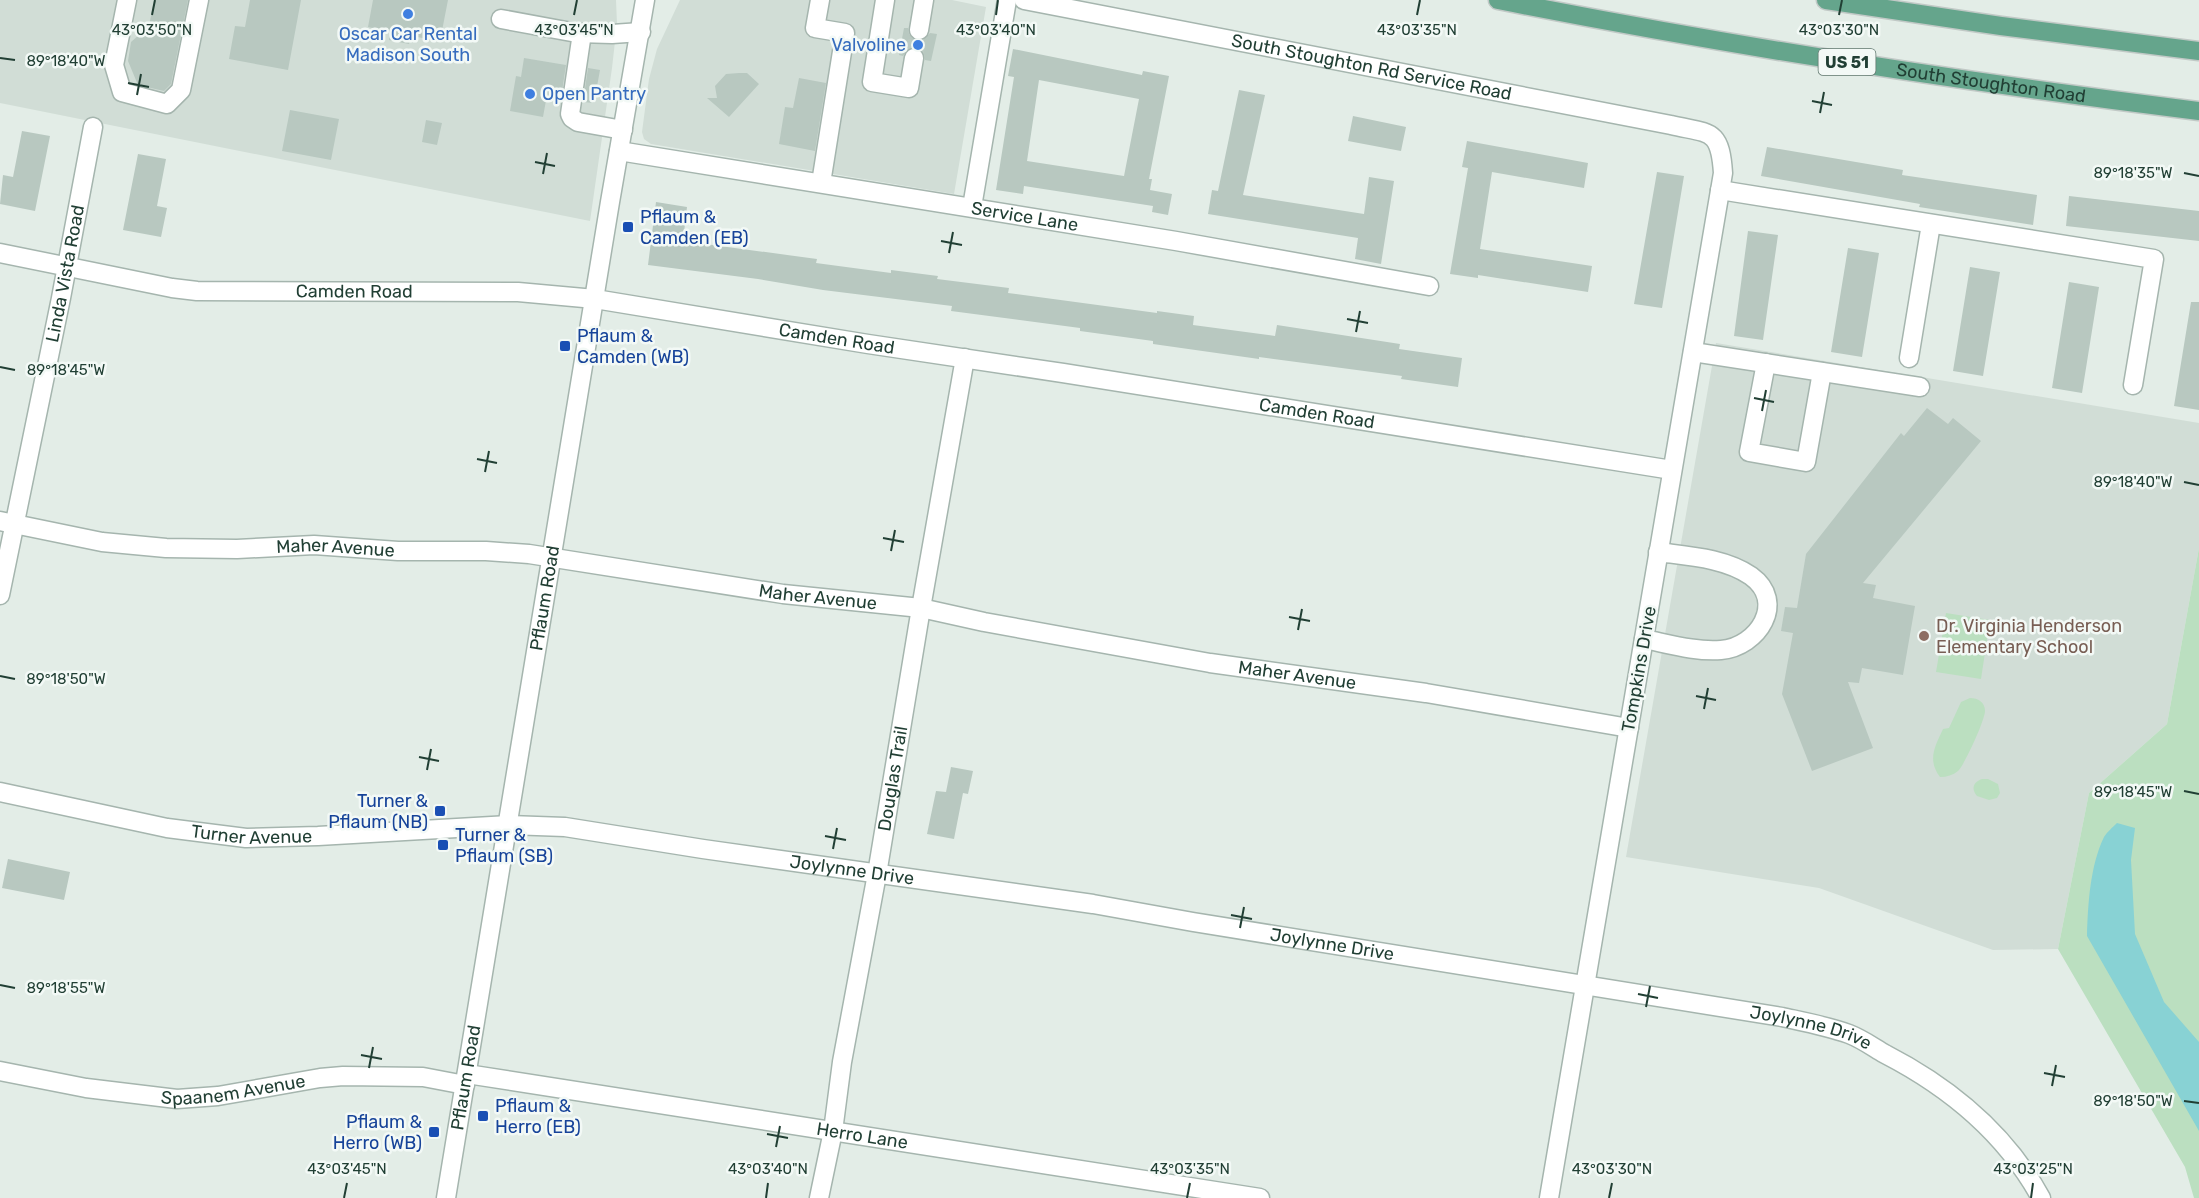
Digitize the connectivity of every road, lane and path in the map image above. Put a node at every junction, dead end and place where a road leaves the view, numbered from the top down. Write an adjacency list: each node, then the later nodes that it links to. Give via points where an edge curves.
1 (127, 0): 2 (street, via 114,64 122,92 167,104 181,90)
2 (199, 0)
3 (645, 0): 14 (street, Pflaum Road)
4 (820, 0): 22 (street, via 816,27 845,33)
5 (885, 0): 16 (street, via 872,82 909,88)
6 (924, 0): 12 (street)
7 (1007, 0): 24 (street)
8 (1024, 0): 20 (street, South Stoughton Rd Service Road, via 1671,125 1707,134)
9 (1498, 0): 17 (main road, South Stoughton Road / US 51, via 1782,52 2043,92)
10 (1826, 0): 15 (main road)
11 (501, 19): 13 (street)
12 (919, 30)
13 (582, 33): 14 (street); 19 (street, via 570,114 578,122)
14 (640, 33): 19 (street, Pflaum Road)
15 (2199, 51)
16 (914, 58)
17 (2199, 111)
18 (93, 127): 27 (street, Linda Vista Road)
19 (623, 129): 21 (street, Pflaum Road)
20 (1716, 141): 23 (street, Tompkins Drive, via 1722,151)
21 (619, 151): 22 (street, Service Lane); 29 (street, Pflaum Road)
22 (821, 183): 24 (street, Service Lane)
23 (1720, 190): 25 (street); 30 (street, Tompkins Drive)
24 (972, 207): 28 (street, Service Lane)
25 (1931, 224): 32 (street); 35 (street, via 2154,259)
26 (0, 253): 27 (street, Camden Road)
27 (66, 267): 29 (street, Camden Road, via 197,291 519,292); 38 (street, Linda Vista Road)
28 (1429, 286)
29 (595, 299): 31 (street, Camden Road); 40 (street, Pflaum Road)
30 (1693, 352): 33 (street); 37 (street, Tompkins Drive)
31 (965, 358): 37 (street, Camden Road); 42 (street, Douglas Trail)
32 (1910, 358)
33 (1766, 363): 34 (street); 34 (street, via 1749,452 1806,462)
34 (1822, 372): 36 (street)
35 (2133, 386)
36 (1920, 387)
37 (1672, 470): 39 (street, Tompkins Drive)
38 (7, 523): 40 (street, Maher Avenue, via 102,542 166,548 314,545 398,551 486,550); 41 (street, Linda Vista Road)
39 (1658, 552): 43 (street, Tompkins Drive); 43 (street, via 1740,569 1764,591 1768,608 1764,624 1739,646 1701,649)
40 (551, 558): 42 (street, Maher Avenue, via 783,594); 46 (street, Pflaum Road)
41 (0, 595)
42 (921, 608): 44 (street, Maher Avenue, via 1210,663 1426,693); 47 (street, Douglas Trail)
43 (1644, 639): 44 (street, Tompkins Drive)
44 (1629, 728): 48 (street, Tompkins Drive)
45 (0, 792): 46 (street, Turner Avenue, via 167,828 246,838)
46 (509, 825): 47 (street, Joylynne Drive, via 565,827); 50 (street, Pflaum Road)
47 (877, 874): 48 (street, Joylynne Drive, via 1093,904); 51 (street, Douglas Trail)
48 (1587, 984): 55 (street, Tompkins Drive); 56 (street, Joylynne Drive, via 1782,1017 1834,1029 1864,1041 1914,1069 1985,1123)
49 (0, 1071): 50 (street, Spaanem Avenue, via 86,1088 177,1099 343,1076)
50 (466, 1080): 51 (street, Herro Lane); 52 (street, Pflaum Road)
51 (833, 1131): 53 (street, Douglas Trail); 54 (street, Herro Lane)
52 (446, 1198)
53 (819, 1198)
54 (1260, 1198)
55 (1549, 1198)
56 (2041, 1198)

